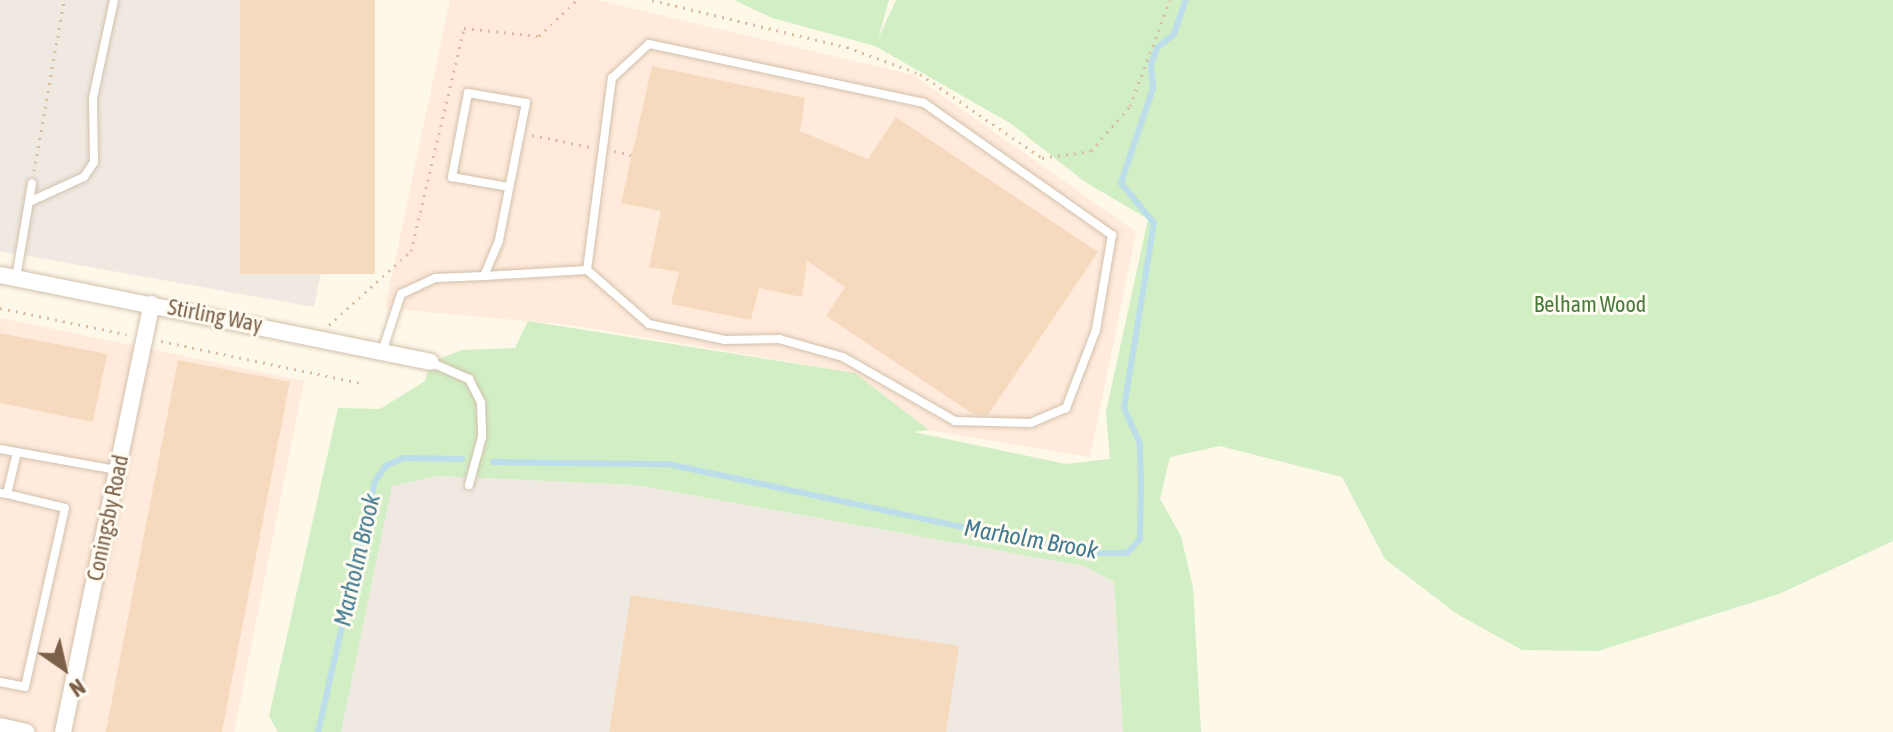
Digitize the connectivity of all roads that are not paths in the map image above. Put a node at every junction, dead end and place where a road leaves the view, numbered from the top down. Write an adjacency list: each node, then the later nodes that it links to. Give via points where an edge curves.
1 (114, 0): 4 (lane, via 93,98 94,162 84,177)
2 (32, 183): 4 (lane)
3 (509, 187): 3 (lane, via 526,103 468,93 452,177); 7 (lane, via 499,240)
4 (29, 202): 6 (lane)
5 (587, 270): 5 (lane, via 612,78 649,44 924,103 1112,235 1096,330 1066,408 1030,423 955,421 843,357 779,339 725,340 649,324); 7 (lane)
6 (8, 276): 8 (street, Stirling Way)
7 (484, 276): 9 (lane, via 436,278 401,294)
8 (152, 304): 9 (street, Stirling Way); 13 (street, Coningsby Road)
9 (383, 349): 10 (street, Stirling Way)
10 (430, 362): 14 (lane, via 469,379 481,403 482,437)
11 (0, 449): 12 (lane)
12 (17, 452): 13 (lane); 15 (lane)
13 (118, 470): 19 (street, Coningsby Road)
14 (469, 485)
15 (3, 493): 16 (lane, via 65,508 25,687)
16 (0, 682)
17 (0, 726): 18 (street)
18 (26, 732)
19 (63, 732)

